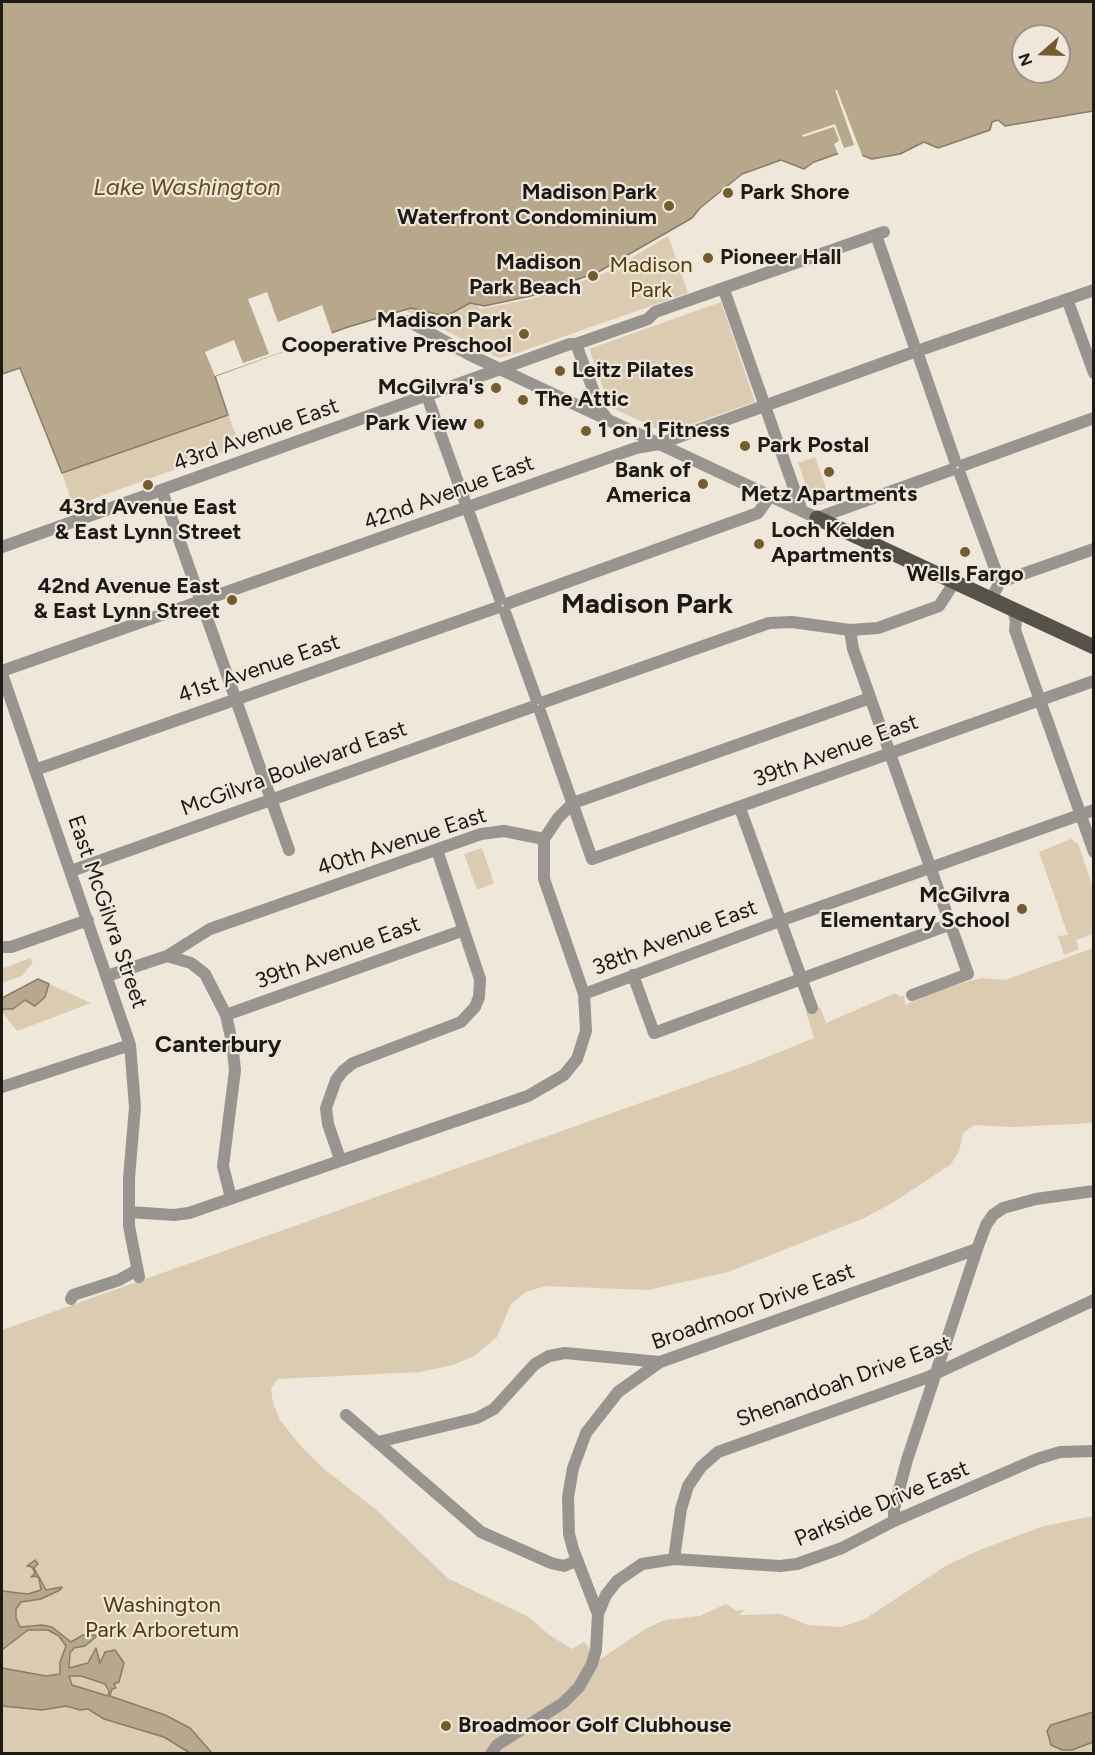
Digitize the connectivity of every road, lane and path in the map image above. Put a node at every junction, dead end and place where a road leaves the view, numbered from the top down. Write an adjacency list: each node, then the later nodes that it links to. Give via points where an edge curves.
1 (724, 290): 5 (street, 43rd Avenue East); 6 (street, 43rd Avenue East, via 880,234); 13 (street)
2 (1094, 290): 3 (street, 42nd Avenue East)
3 (1067, 299): 6 (street, 42nd Avenue East); 9 (street)
4 (408, 321): 8 (street)
5 (576, 344): 7 (street, 43rd Avenue East); 12 (street)
6 (917, 351): 13 (street, 42nd Avenue East); 18 (street)
7 (524, 361): 8 (street, 43rd Avenue East); 10 (street, via 520,371)
8 (501, 369): 10 (street); 11 (street, 43rd Avenue East)
9 (1094, 373)
10 (526, 380): 14 (street)
11 (428, 396): 19 (street, 43rd Avenue East); 21 (street)
12 (596, 396): 14 (street); 16 (street)
13 (765, 406): 17 (street, 42nd Avenue East); 22 (street)
14 (581, 408): 16 (street)
15 (1094, 418): 18 (street)
16 (611, 423): 17 (street)
17 (659, 444): 20 (street); 21 (street, 42nd Avenue East, via 640,447)
18 (957, 467): 23 (street); 26 (street)
19 (162, 491): 24 (street, 43rd Avenue East); 29 (street)
20 (770, 496): 22 (street); 30 (street, 41st Avenue East, via 758,513)
21 (467, 509): 29 (street, 42nd Avenue East); 30 (street)
22 (802, 511): 23 (street)
23 (817, 518): 27 (main road)
24 (2, 547)
25 (1094, 549): 26 (street)
26 (999, 582): 28 (street)
27 (954, 583): 28 (main road); 32 (street, McGilvra Boulevard East, via 939,606 878,628)
28 (991, 599): 31 (main road)
29 (201, 603): 34 (street, 42nd Avenue East); 37 (street)
30 (503, 606): 37 (street, 41st Avenue East); 39 (street)
31 (1012, 609): 33 (main road); 38 (street, via 1015,630)
32 (850, 630): 36 (street); 39 (street, McGilvra Boulevard East, via 769,623)
33 (1094, 647)
34 (2, 673): 41 (street, East McGilvra Street)
35 (1094, 681): 38 (street, 39th Avenue East)
36 (870, 698): 40 (street); 43 (street)
37 (235, 700): 41 (street, 41st Avenue East); 42 (street)
38 (1040, 700): 40 (street, 39th Avenue East); 46 (street)
39 (538, 705): 42 (street, McGilvra Boulevard East); 43 (street)
40 (890, 752): 44 (street, 39th Avenue East); 51 (street)
41 (35, 770): 52 (street, East McGilvra Street)
42 (271, 800): 48 (street); 52 (street, McGilvra Boulevard East)
43 (573, 803): 44 (street, 39th Avenue East, via 592,859); 47 (street)
44 (740, 808): 54 (street)
45 (1094, 810): 46 (street, 38th Avenue East)
46 (1081, 815): 50 (street); 51 (street, 38th Avenue East)
47 (543, 839): 49 (street, 40th Avenue East, via 493,832); 62 (street, via 547,893)
48 (289, 850)
49 (437, 850): 56 (street); 58 (street, 40th Avenue East, via 210,929)
50 (1094, 852)
51 (931, 868): 54 (street, 38th Avenue East); 55 (street)
52 (71, 871): 53 (street, East McGilvra Street)
53 (88, 920): 57 (street); 59 (street, East McGilvra Street)
54 (780, 921): 60 (street, 38th Avenue East); 61 (street)
55 (951, 924): 61 (street); 63 (street, via 969,974)
56 (464, 930): 65 (street, 39th Avenue East); 68 (street, via 480,979 475,1007 460,1022 354,1063 343,1071 326,1108)
57 (2, 947)
58 (167, 956): 59 (street, 40th Avenue East); 65 (street, via 191,963 205,974)
59 (108, 975): 66 (street, East McGilvra Street)
60 (633, 975): 61 (street, via 654,1033); 62 (street, 38th Avenue East)
61 (801, 980): 64 (street)
62 (584, 994): 68 (street, 38th Avenue East, via 586,1021 581,1050 572,1066 556,1081 528,1096)
63 (912, 995)
64 (812, 1008)
65 (226, 1015): 70 (street, via 235,1070 223,1166)
66 (130, 1045): 67 (street); 71 (street, East McGilvra Street, via 135,1107)
67 (2, 1087)
68 (340, 1159): 70 (street, 38th Avenue East)
69 (1094, 1191): 72 (street, via 1003,1208 986,1225)
70 (231, 1198): 71 (street, 38th Avenue East, via 174,1215)
71 (129, 1212): 73 (street, East McGilvra Street, via 130,1240 138,1274 73,1295)
72 (978, 1249): 76 (street, Broadmoor Drive East); 77 (street)
73 (71, 1299)
74 (1094, 1300): 77 (street, Shenandoah Drive East)
75 (616, 1359): 76 (street); 78 (street, via 630,1369); 80 (street, via 565,1353 549,1356 535,1364 506,1398 486,1413)
76 (660, 1362): 78 (street, Broadmoor Drive East)
77 (937, 1372): 82 (street, via 907,1460); 83 (street, Shenandoah Drive East, via 718,1452 688,1486)
78 (627, 1384): 84 (street, Broadmoor Drive East, via 593,1422 573,1468 567,1509)
79 (346, 1415): 80 (street)
80 (378, 1442): 84 (street, via 481,1532 551,1563 564,1566)
81 (1094, 1451): 82 (street, Parkside Drive East, via 1060,1452 1037,1459)
82 (894, 1521): 83 (street, Parkside Drive East, via 831,1553 797,1564)
83 (674, 1559): 85 (street, Parkside Drive East, via 642,1564 630,1571 606,1595)
84 (576, 1561): 85 (street, Broadmoor Drive East)
85 (598, 1614): 86 (street, Broadmoor Drive East, via 596,1650 579,1687 563,1703 497,1745)
86 (491, 1754)

